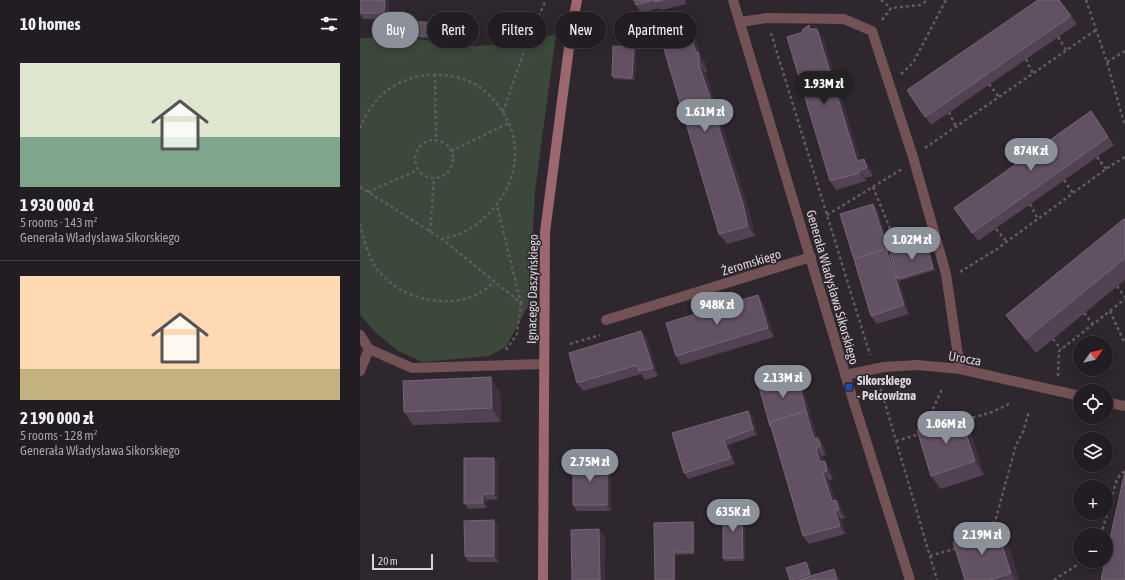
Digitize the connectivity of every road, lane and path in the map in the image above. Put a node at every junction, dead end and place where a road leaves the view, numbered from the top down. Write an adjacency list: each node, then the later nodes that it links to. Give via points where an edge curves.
1 (546, 0): 23 (path, via 527,43)
2 (577, 0): 69 (main road, Ignacego Daszyńskiego, via 545,232)
3 (734, 0): 10 (street, Generała Władysława Sikorskiego)
4 (881, 0): 8 (path)
5 (928, 0): 8 (path, via 920,5)
6 (946, 0): 20 (path, via 913,63)
7 (1086, 0): 11 (path)
8 (891, 8): 12 (path)
9 (767, 18): 10 (street); 12 (street, via 844,18); 45 (path)
10 (740, 22): 53 (street, Generała Władysława Sikorskiego)
11 (1096, 30): 14 (path); 17 (path)
12 (872, 31): 34 (street)
13 (1058, 37): 14 (path)
14 (1067, 51): 19 (path)
15 (1125, 51): 17 (path)
16 (1026, 59): 19 (path)
17 (1107, 62): 25 (path)
18 (435, 74): 23 (path, via 462,78 477,86 490,96); 29 (path, via 413,77 397,83 383,93 372,105); 30 (path)
19 (1033, 74): 22 (path)
20 (898, 76)
21 (990, 84): 22 (path)
22 (999, 97): 28 (path)
23 (503, 112): 26 (path)
24 (949, 112): 28 (path)
25 (1124, 121): 27 (path)
26 (509, 123): 31 (path); 44 (path, via 515,144 514,166 508,188)
27 (1125, 126)
28 (956, 127): 34 (path)
29 (360, 128)
30 (436, 140): 31 (path, via 448,145); 36 (path, via 424,142 419,146 414,158)
31 (451, 151): 37 (path, via 453,163 450,169 446,174)
32 (1097, 157): 35 (path)
33 (1125, 157): 35 (path)
34 (913, 159): 40 (path); 71 (street, via 946,274)
35 (1106, 169): 42 (path)
36 (418, 170): 37 (path); 41 (path)
37 (434, 178): 49 (path)
38 (1064, 180): 42 (path)
39 (360, 187): 41 (path)
40 (874, 187): 45 (path); 50 (path)
41 (368, 192): 49 (path)
42 (1073, 193): 46 (path)
43 (1030, 204): 46 (path)
44 (497, 206): 51 (path, via 462,233); 58 (path)
45 (827, 215): 70 (path)
46 (1038, 219): 52 (path)
47 (360, 224): 55 (path, via 369,254 378,271 402,291 425,299 462,300 487,288)
48 (996, 229): 52 (path)
49 (430, 232): 51 (path)
50 (891, 232)
51 (442, 239): 55 (path)
52 (1007, 242): 54 (path)
53 (811, 257): 61 (street, Żeromskiego); 73 (street, Generała Władysława Sikorskiego)
54 (957, 275)
55 (494, 281): 58 (path)
56 (1117, 286): 57 (path)
57 (1125, 298): 59 (path)
58 (521, 302): 68 (path, via 517,334)
59 (1110, 310): 62 (path); 65 (path)
60 (1084, 313): 62 (path)
61 (606, 320)
62 (1093, 324): 67 (path)
63 (360, 335): 66 (street)
64 (1053, 339): 67 (path)
65 (1125, 344)
66 (369, 349): 69 (street, via 412,368); 72 (street)
67 (1061, 349): 74 (path)
68 (503, 354)
69 (544, 364): 93 (main road, Ignacego Daszyńskiego)
70 (875, 369): 71 (street, Urocza, via 918,365); 73 (street, Urocza); 84 (path)
71 (960, 369): 76 (street, Urocza)
72 (360, 371)
73 (845, 375): 94 (street, Generała Władysława Sikorskiego)
74 (1058, 375)
75 (942, 389): 83 (path)
76 (1073, 394)
77 (1011, 403): 81 (path)
78 (1113, 403): 79 (street)
79 (1125, 406)
80 (1029, 411): 89 (path, via 1016,445 996,518)
81 (957, 423)
82 (929, 431): 83 (path)
83 (922, 433): 84 (path)
84 (896, 441): 91 (path)
85 (1125, 470): 86 (path)
86 (1120, 475): 87 (path); 88 (path)
87 (1125, 476)
88 (1103, 528)
89 (986, 534)
90 (961, 547): 91 (path)
91 (930, 556): 95 (path)
92 (1073, 568): 96 (path)
93 (543, 580)
94 (910, 580)
95 (937, 580)
96 (1054, 580)

